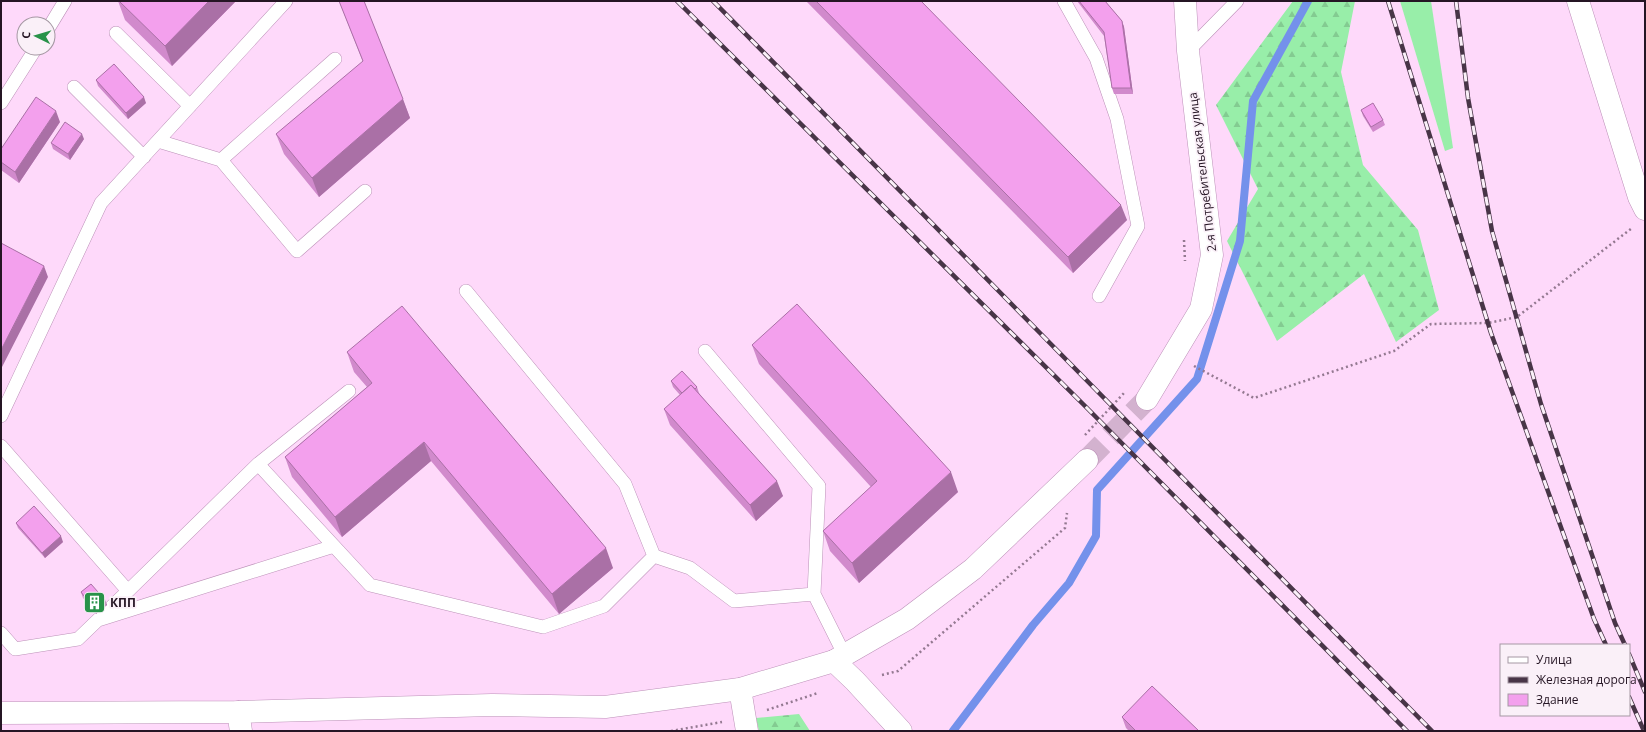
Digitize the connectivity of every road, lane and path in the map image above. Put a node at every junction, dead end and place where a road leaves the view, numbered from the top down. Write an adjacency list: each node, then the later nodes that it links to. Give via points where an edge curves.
1 (65, 1): 7 (lane)
2 (286, 1): 14 (lane)
3 (1064, 1): 24 (lane, via 1096,58 1117,119 1138,226)
4 (1185, 1): 9 (street, 2-я Потребительская улица)
5 (1237, 1): 9 (lane)
6 (1578, 1): 19 (street)
7 (56, 16)
8 (116, 33): 14 (lane)
9 (1188, 51): 26 (street, 2-я Потребительская улица, via 1212,255 1201,309)
10 (31, 56): 13 (lane)
11 (335, 59): 17 (lane)
12 (74, 87): 16 (lane)
13 (1, 103)
14 (190, 106): 15 (lane)
15 (158, 141): 16 (lane); 17 (lane)
16 (144, 157): 30 (lane, via 101,203)
17 (221, 160): 18 (lane, via 297,251)
18 (366, 191)
19 (1643, 201)
20 (1633, 228): 26 (path, via 1517,317 1488,322 1431,324 1394,351 1254,398)
21 (1184, 232): 22 (path)
22 (1185, 262)
23 (466, 291): 35 (lane, via 625,484)
24 (1099, 296)
25 (705, 351): 37 (lane, via 819,486)
26 (1173, 355): 29 (street, 2-я Потребительская улица)
27 (1128, 389): 32 (path)
28 (349, 391): 33 (lane)
29 (1147, 399)
30 (1, 416)
31 (1, 446): 36 (lane)
32 (1081, 457): 40 (street, via 973,569 907,619); 41 (path, via 1065,528 898,671)
33 (258, 464): 34 (lane); 36 (lane)
34 (334, 546): 35 (lane, via 370,585 543,627 604,606); 38 (lane)
35 (654, 556): 37 (lane, via 690,568 734,601)
36 (128, 591): 38 (lane)
37 (814, 594): 40 (lane)
38 (98, 620): 39 (lane, via 78,639 15,649)
39 (1, 633)
40 (839, 658): 41 (street); 42 (street)
41 (855, 681): 45 (path); 47 (street)
42 (740, 689): 44 (street, via 605,707 492,705); 45 (street)
43 (1, 713): 44 (street)
44 (240, 721)
45 (745, 724): 46 (path)
46 (671, 731)
47 (901, 731)

